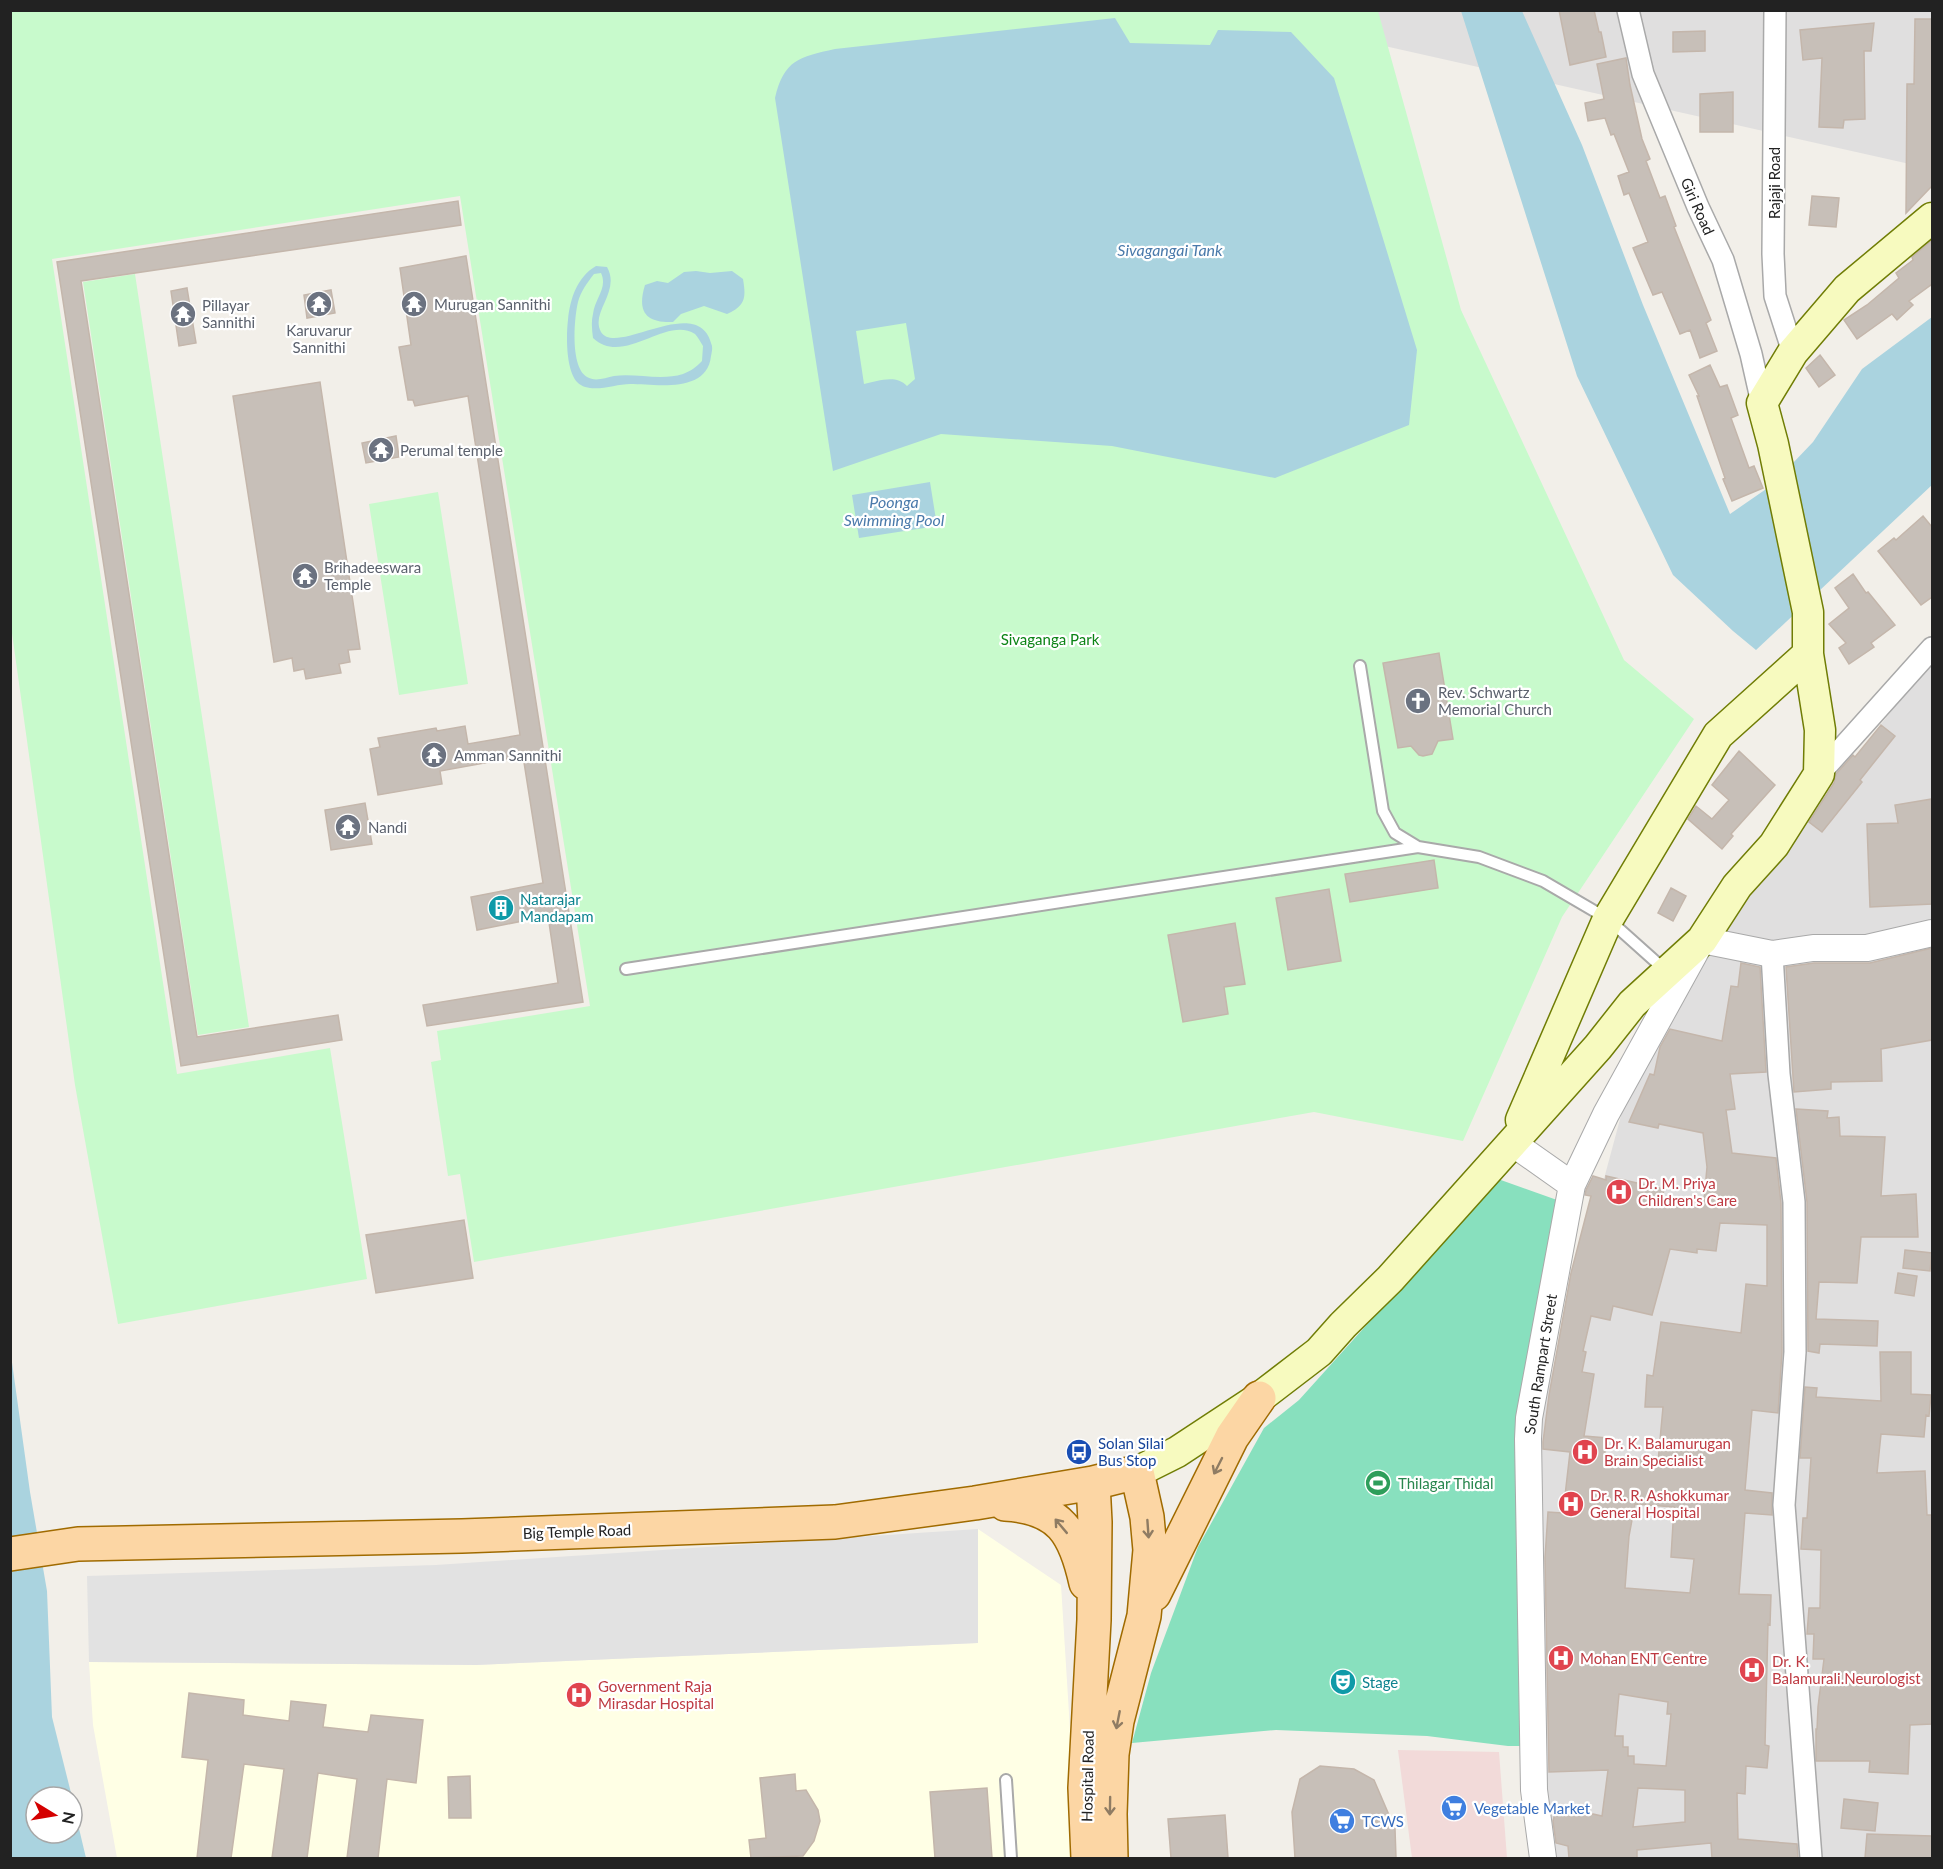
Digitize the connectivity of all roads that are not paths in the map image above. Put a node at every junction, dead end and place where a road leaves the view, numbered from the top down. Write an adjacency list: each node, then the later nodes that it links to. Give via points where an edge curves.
1 (1628, 10): 5 (street, Giri Road, via 1643,74 1723,260 1752,354)
2 (1775, 10): 4 (street, Rajaji Road, via 1775,296)
3 (1932, 218): 4 (main road, via 1847,289)
4 (1793, 352): 5 (main road)
5 (1762, 403): 7 (main road, via 1808,612)
6 (1932, 648): 9 (street)
7 (1808, 654): 9 (main road, via 1820,730); 11 (main road, via 1718,735)
8 (1360, 666): 10 (lane, via 1383,812 1395,833)
9 (1820, 774): 13 (main road, via 1774,844 1737,886)
10 (1418, 847): 11 (lane, via 1479,857 1543,881); 15 (lane)
11 (1608, 919): 16 (lane); 17 (main road)
12 (1932, 933): 14 (street, via 1867,948 1813,948)
13 (1702, 940): 14 (street); 16 (main road); 18 (street, South Rampart Street, via 1606,1114)
14 (1772, 954): 31 (street, via 1779,1074 1794,1202 1795,1352 1784,1505)
15 (626, 969)
16 (1666, 971): 17 (main road, via 1632,1004)
17 (1511, 1142): 18 (street); 19 (main road, via 1390,1279 1319,1352)
18 (1572, 1185): 30 (street, South Rampart Street, via 1527,1439 1534,1790)
19 (1259, 1398): 20 (main road, via 1177,1452); 24 (main road, one-way to 24, via 1232,1437)
20 (1137, 1472): 21 (main road, Big Temple Road); 24 (main road, one-way to 24, via 1150,1550)
21 (1093, 1483): 22 (main road, Big Temple Road); 25 (main road)
22 (975, 1503): 23 (main road, Big Temple Road, via 835,1522 90,1544); 25 (main road, one-way to 22, via 1080,1556 1052,1515 1031,1507)
23 (10, 1554)
24 (1144, 1616): 29 (main road, Hospital Road, one-way to 29, via 1112,1754)
25 (1094, 1620): 28 (main road, Hospital Road, via 1085,1788)
26 (1006, 1780): 27 (lane)
27 (1011, 1858)
28 (1088, 1858)
29 (1111, 1858)
30 (1543, 1858)
31 (1810, 1858)

